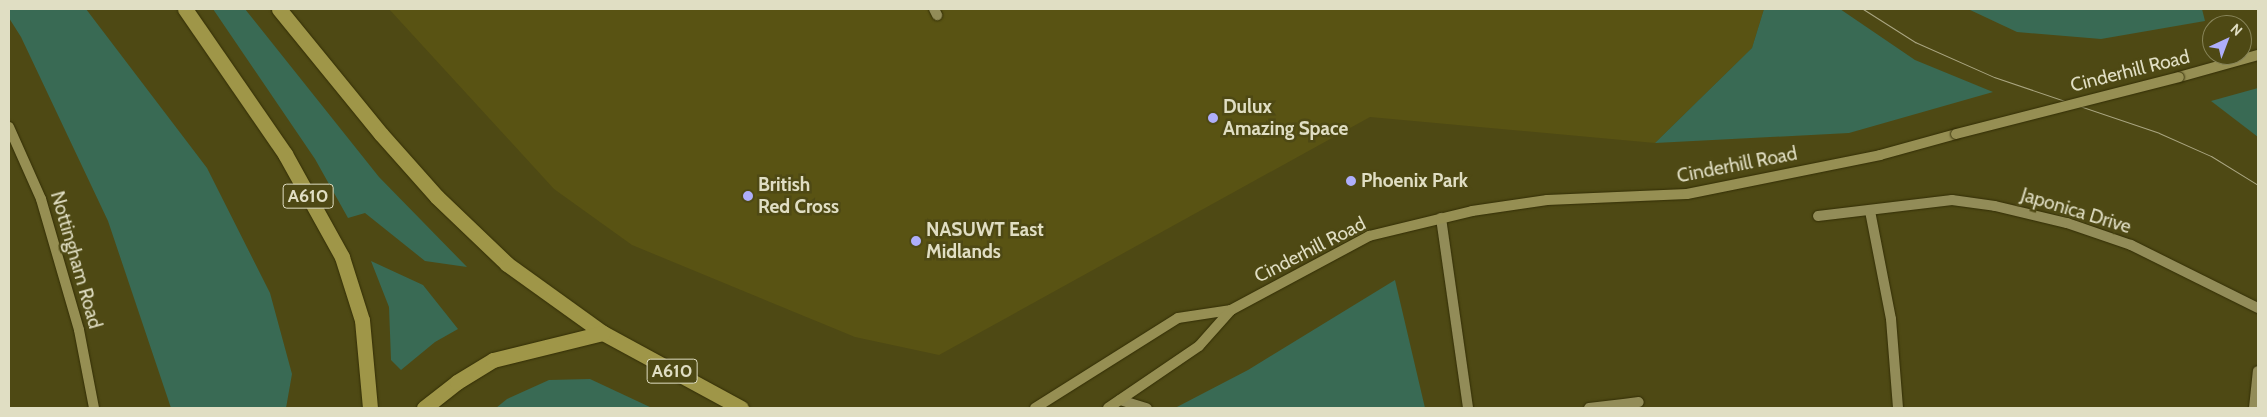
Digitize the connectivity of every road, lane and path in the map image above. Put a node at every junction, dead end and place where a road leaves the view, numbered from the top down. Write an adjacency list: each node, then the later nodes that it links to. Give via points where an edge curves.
1 (185, 9): 15 (highway, A610, via 285,154 342,257 362,320)
2 (279, 9): 10 (highway, A610, via 437,197 507,264)
3 (2258, 55): 7 (street, Cinderhill Road, bridge, via 1880,155 1688,194 1547,200)
4 (9, 127): 14 (street, Nottingham Road, via 41,199 79,330)
5 (1870, 211): 6 (street, Japonica Drive); 8 (street, Japonica Drive, via 1952,200 2068,223 2131,246); 23 (street, via 1890,319)
6 (1818, 216)
7 (1441, 218): 9 (street, Cinderhill Road, via 1369,236); 21 (street)
8 (2258, 308)
9 (1231, 310): 12 (street, Cinderhill Road, via 1199,346); 18 (street, Cinderhill Road, via 1178,318)
10 (604, 333): 16 (highway, via 493,360); 17 (highway, A610)
11 (2258, 371): 24 (street)
12 (1120, 400): 19 (street, Cinderhill Road); 20 (street)
13 (1639, 402): 22 (street)
14 (94, 408)
15 (370, 408)
16 (424, 408)
17 (740, 408)
18 (1035, 408)
19 (1108, 408)
20 (1147, 408)
21 (1468, 408)
22 (1589, 408)
23 (1898, 408)
24 (2254, 408)

